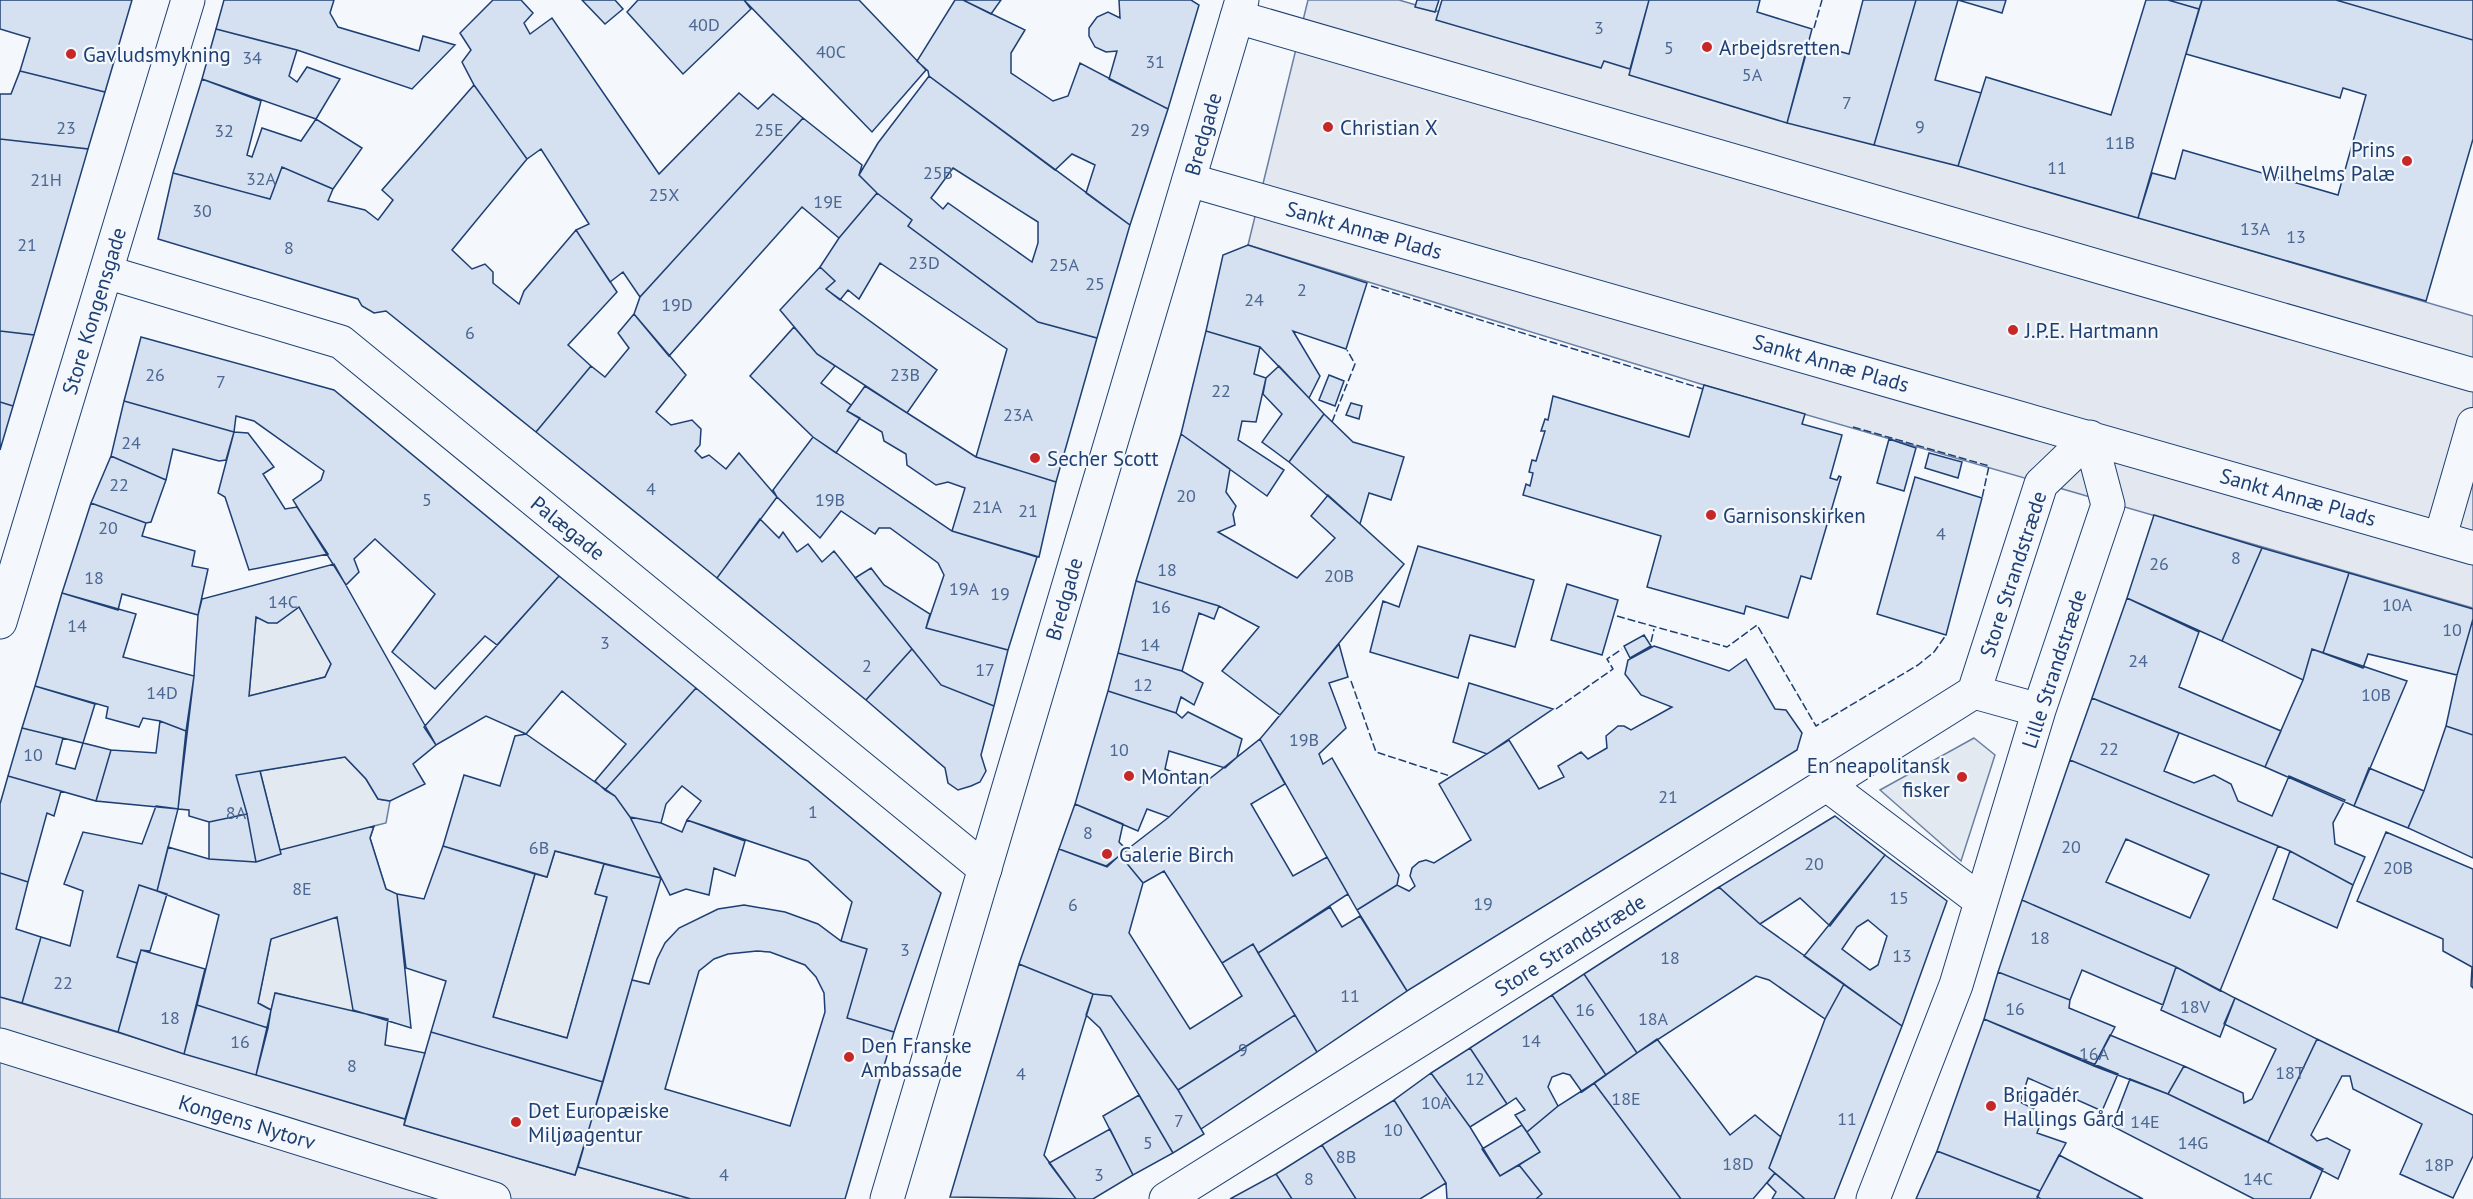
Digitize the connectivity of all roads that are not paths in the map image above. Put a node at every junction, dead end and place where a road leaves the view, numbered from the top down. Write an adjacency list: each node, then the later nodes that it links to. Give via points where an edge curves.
1 (188, 0): 4 (street, Store Kongensgade)
2 (1239, 8): 3 (street, Bredgade); 5 (street)
3 (1189, 180): 7 (street, Sankt Annæ Plads); 14 (street, Bredgade)
4 (106, 272): 10 (street, Store Kongensgade); 14 (street, Palægade, via 341,342)
5 (2473, 375)
6 (2473, 424): 8 (street)
7 (2090, 437): 8 (street, Sankt Annæ Plads); 11 (street, Store Strandstræde, via 2041,484); 12 (street, Lille Strandstræde, via 2108,505)
8 (2440, 538): 9 (street, Sankt Annæ Plads)
9 (2473, 548)
10 (0, 622)
11 (1974, 692): 12 (street); 13 (street, Store Strandstræde)
12 (2039, 710): 15 (street, Lille Strandstræde)
13 (1826, 784): 15 (street); 19 (street, Store Strandstræde)
14 (985, 869): 18 (street, Bredgade)
15 (1981, 901): 20 (street, Lille Strandstræde, via 1956,985)
16 (0, 1045): 17 (street, Kongens Nytorv)
17 (494, 1199)
18 (887, 1199)
19 (1166, 1199)
20 (1873, 1199)

